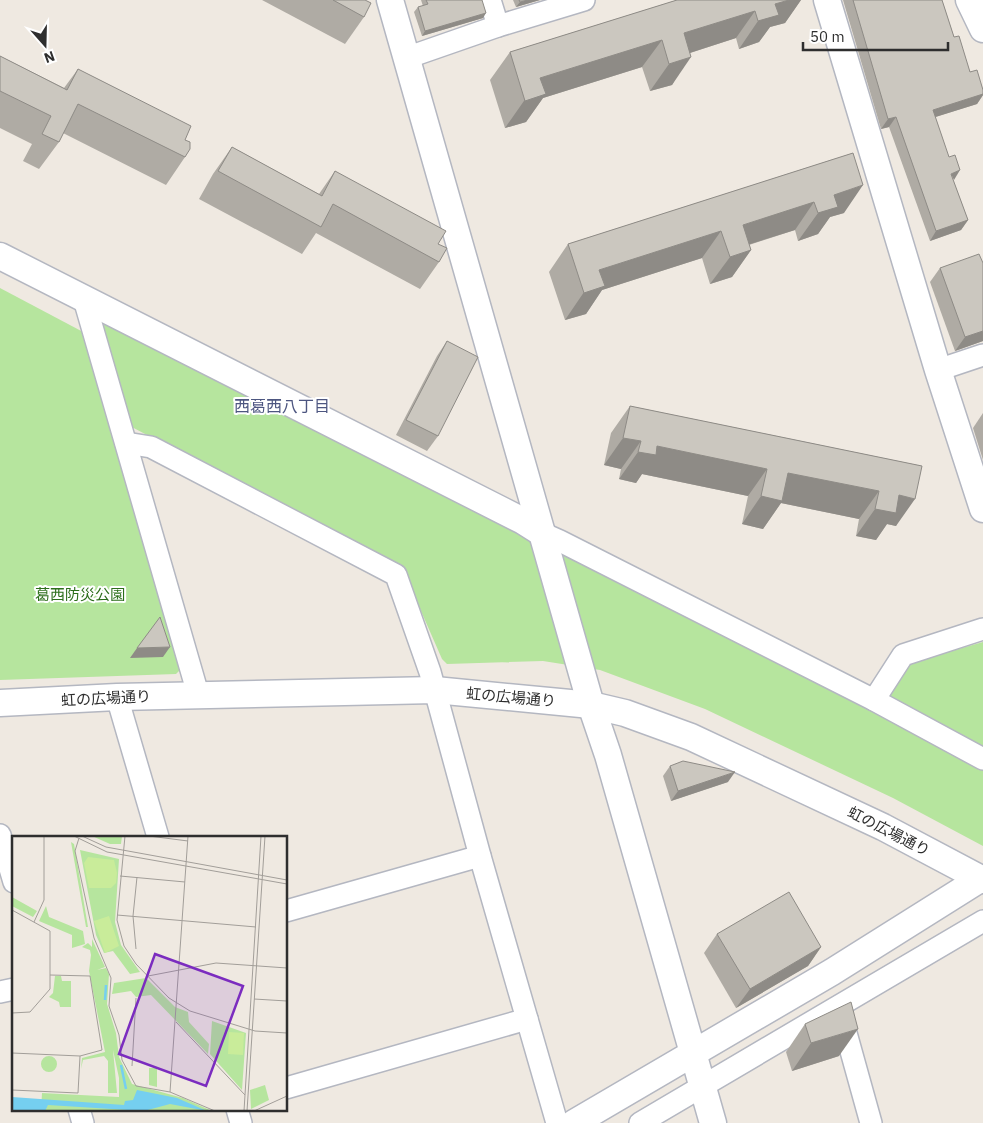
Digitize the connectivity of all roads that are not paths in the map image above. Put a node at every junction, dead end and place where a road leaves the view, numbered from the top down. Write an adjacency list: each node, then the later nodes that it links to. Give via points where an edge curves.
1 (390, 0): 8 (street)
2 (490, 0): 6 (street)
3 (584, 0): 6 (street)
4 (827, 0): 12 (street)
5 (968, 0): 7 (street)
6 (498, 26): 8 (street)
7 (983, 29)
8 (406, 58): 15 (street)
9 (0, 256): 10 (street)
10 (84, 299): 13 (street); 15 (street, via 514,516)
11 (983, 355): 12 (street)
12 (938, 370): 14 (street)
13 (126, 443): 17 (street, via 151,447 396,575); 18 (street)
14 (983, 509)
15 (542, 534): 20 (street); 22 (street)
16 (983, 629): 20 (street, via 903,655)
17 (435, 690): 18 (street, 虹の広場通り); 22 (street, 虹の広場通り); 26 (street)
18 (198, 694): 19 (street, 虹の広場通り)
19 (117, 697): 21 (street, 虹の広場通り); 25 (street)
20 (874, 700): 23 (street)
21 (0, 703)
22 (591, 705): 28 (street, 虹の広場通り, via 625,713 691,737 883,827); 33 (street)
23 (983, 759)
24 (0, 835): 27 (street)
25 (158, 836)
26 (480, 856): 29 (street); 32 (street)
27 (12, 875)
28 (982, 878): 33 (street)
29 (288, 911)
30 (983, 921): 31 (street)
31 (838, 1006): 34 (street); 44 (street)
32 (527, 1019): 35 (street); 40 (street)
33 (693, 1054): 34 (street); 41 (street)
34 (702, 1086): 42 (street); 43 (street)
35 (288, 1087)
36 (79, 1110): 38 (street)
37 (237, 1110): 39 (street)
38 (83, 1123)
39 (241, 1123)
40 (557, 1123)
41 (574, 1123)
42 (640, 1123)
43 (713, 1123)
44 (871, 1123)

